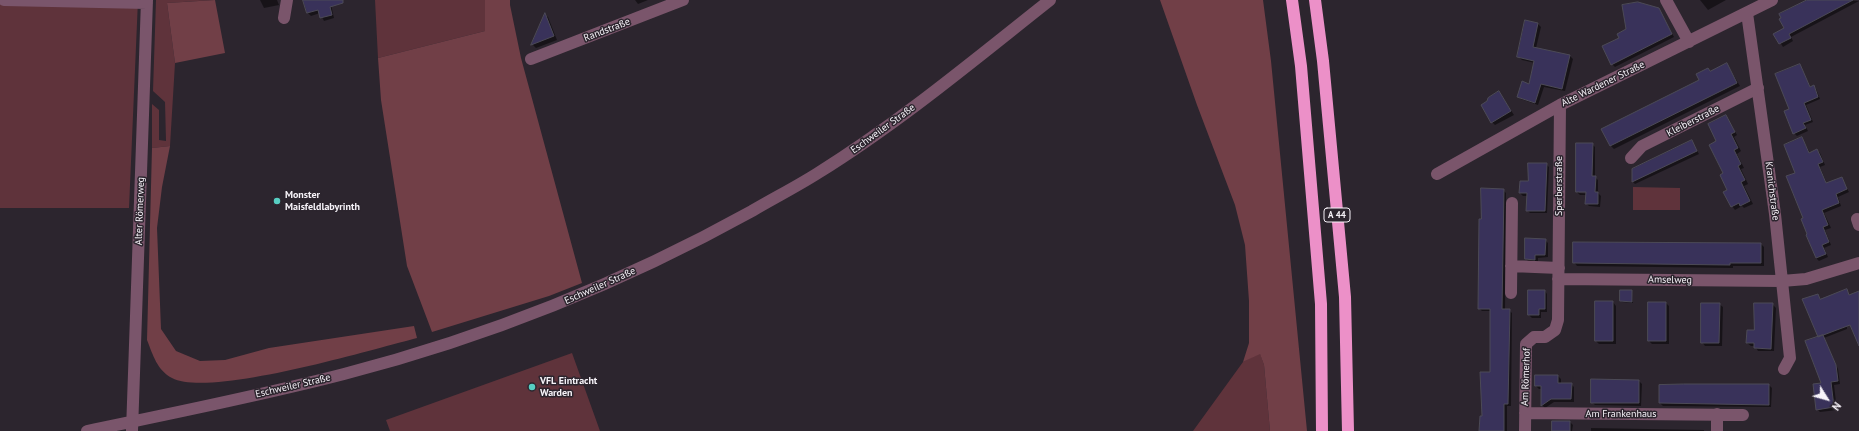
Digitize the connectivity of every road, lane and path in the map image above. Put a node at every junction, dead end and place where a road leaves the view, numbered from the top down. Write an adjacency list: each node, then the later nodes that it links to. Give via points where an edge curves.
1 (4, 0): 9 (street)
2 (288, 0): 12 (street)
3 (683, 0): 10 (street, Randstraße)
4 (1050, 0): 30 (street, Eschweiler Straße, via 938,90 868,142 815,176 714,232 622,277 550,308 444,345 344,374)
5 (1292, 0): 32 (highway, A 44, via 1301,66 1321,304)
6 (1315, 0): 33 (highway, A 44, via 1324,61 1345,297)
7 (1666, 0): 13 (street)
8 (1772, 0): 11 (street, Alte Wardener Straße)
9 (147, 1): 30 (street, Alter Römerweg)
10 (665, 3): 14 (street, Randstraße)
11 (1747, 13): 13 (street, Alte Wardener Straße); 15 (street, Kranichstraße)
12 (284, 18)
13 (1689, 42): 16 (street, Alte Wardener Straße)
14 (531, 59)
15 (1758, 88): 17 (street, Kleiberstraße, via 1642,146); 23 (street, Kranichstraße)
16 (1560, 105): 18 (street, Alte Wardener Straße); 22 (street, Sperberstraße)
17 (1631, 158)
18 (1437, 174)
19 (1512, 203): 21 (street)
20 (1859, 263): 23 (street, Amselweg, via 1806,279)
21 (1511, 266): 22 (street); 24 (street)
22 (1558, 273): 23 (street, Amselweg); 25 (street, Sperberstraße, via 1558,320 1555,330)
23 (1782, 281): 26 (street, Kranichstraße, via 1790,358)
24 (1511, 293)
25 (1545, 336): 27 (street, Am Römerhof, via 1534,337 1526,344)
26 (1784, 369)
27 (1525, 413): 28 (street, Am Frankenhaus); 34 (street, Am Römerhof)
28 (1717, 414): 29 (street, Am Frankenhaus); 35 (street)
29 (1743, 415)
30 (132, 426): 31 (street, Eschweiler Straße)
31 (87, 431)
32 (1322, 431)
33 (1348, 431)
34 (1524, 431)
35 (1717, 431)

